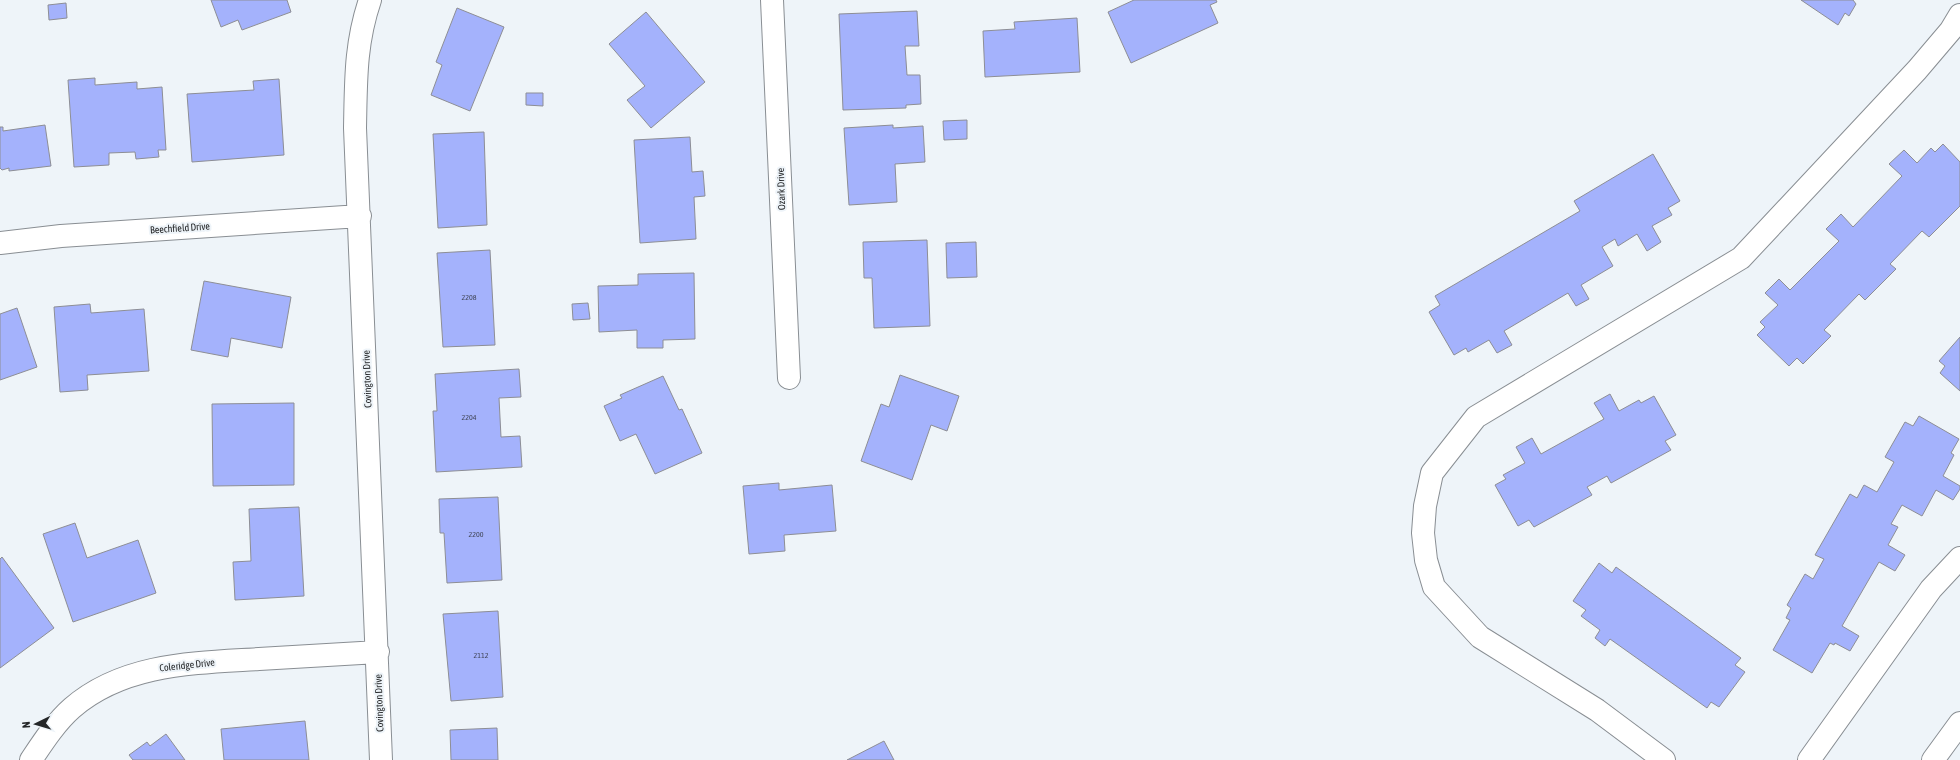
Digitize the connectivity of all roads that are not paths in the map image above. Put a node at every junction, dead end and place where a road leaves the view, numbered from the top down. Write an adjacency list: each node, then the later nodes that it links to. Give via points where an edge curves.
1 (370, 0): 4 (street, Covington Drive, via 362,23 356,60 355,128)
2 (772, 0): 6 (street, Ozark Drive)
3 (1960, 15): 12 (street, via 1951,30 1917,70 1741,258 1476,417 1432,473 1425,506 1423,533 1426,560 1434,587 1480,636 1597,710)
4 (360, 216): 5 (street, Beechfield Drive, via 61,236); 8 (street, Covington Drive)
5 (0, 243)
6 (789, 378)
7 (1960, 558): 13 (street, via 1931,589)
8 (378, 652): 10 (street, Coleridge Drive, via 157,668 104,687 73,707 60,719); 11 (street, Covington Drive)
9 (1960, 723): 14 (street)
10 (30, 760)
11 (381, 760)
12 (1664, 760)
13 (1809, 760)
14 (1933, 760)

